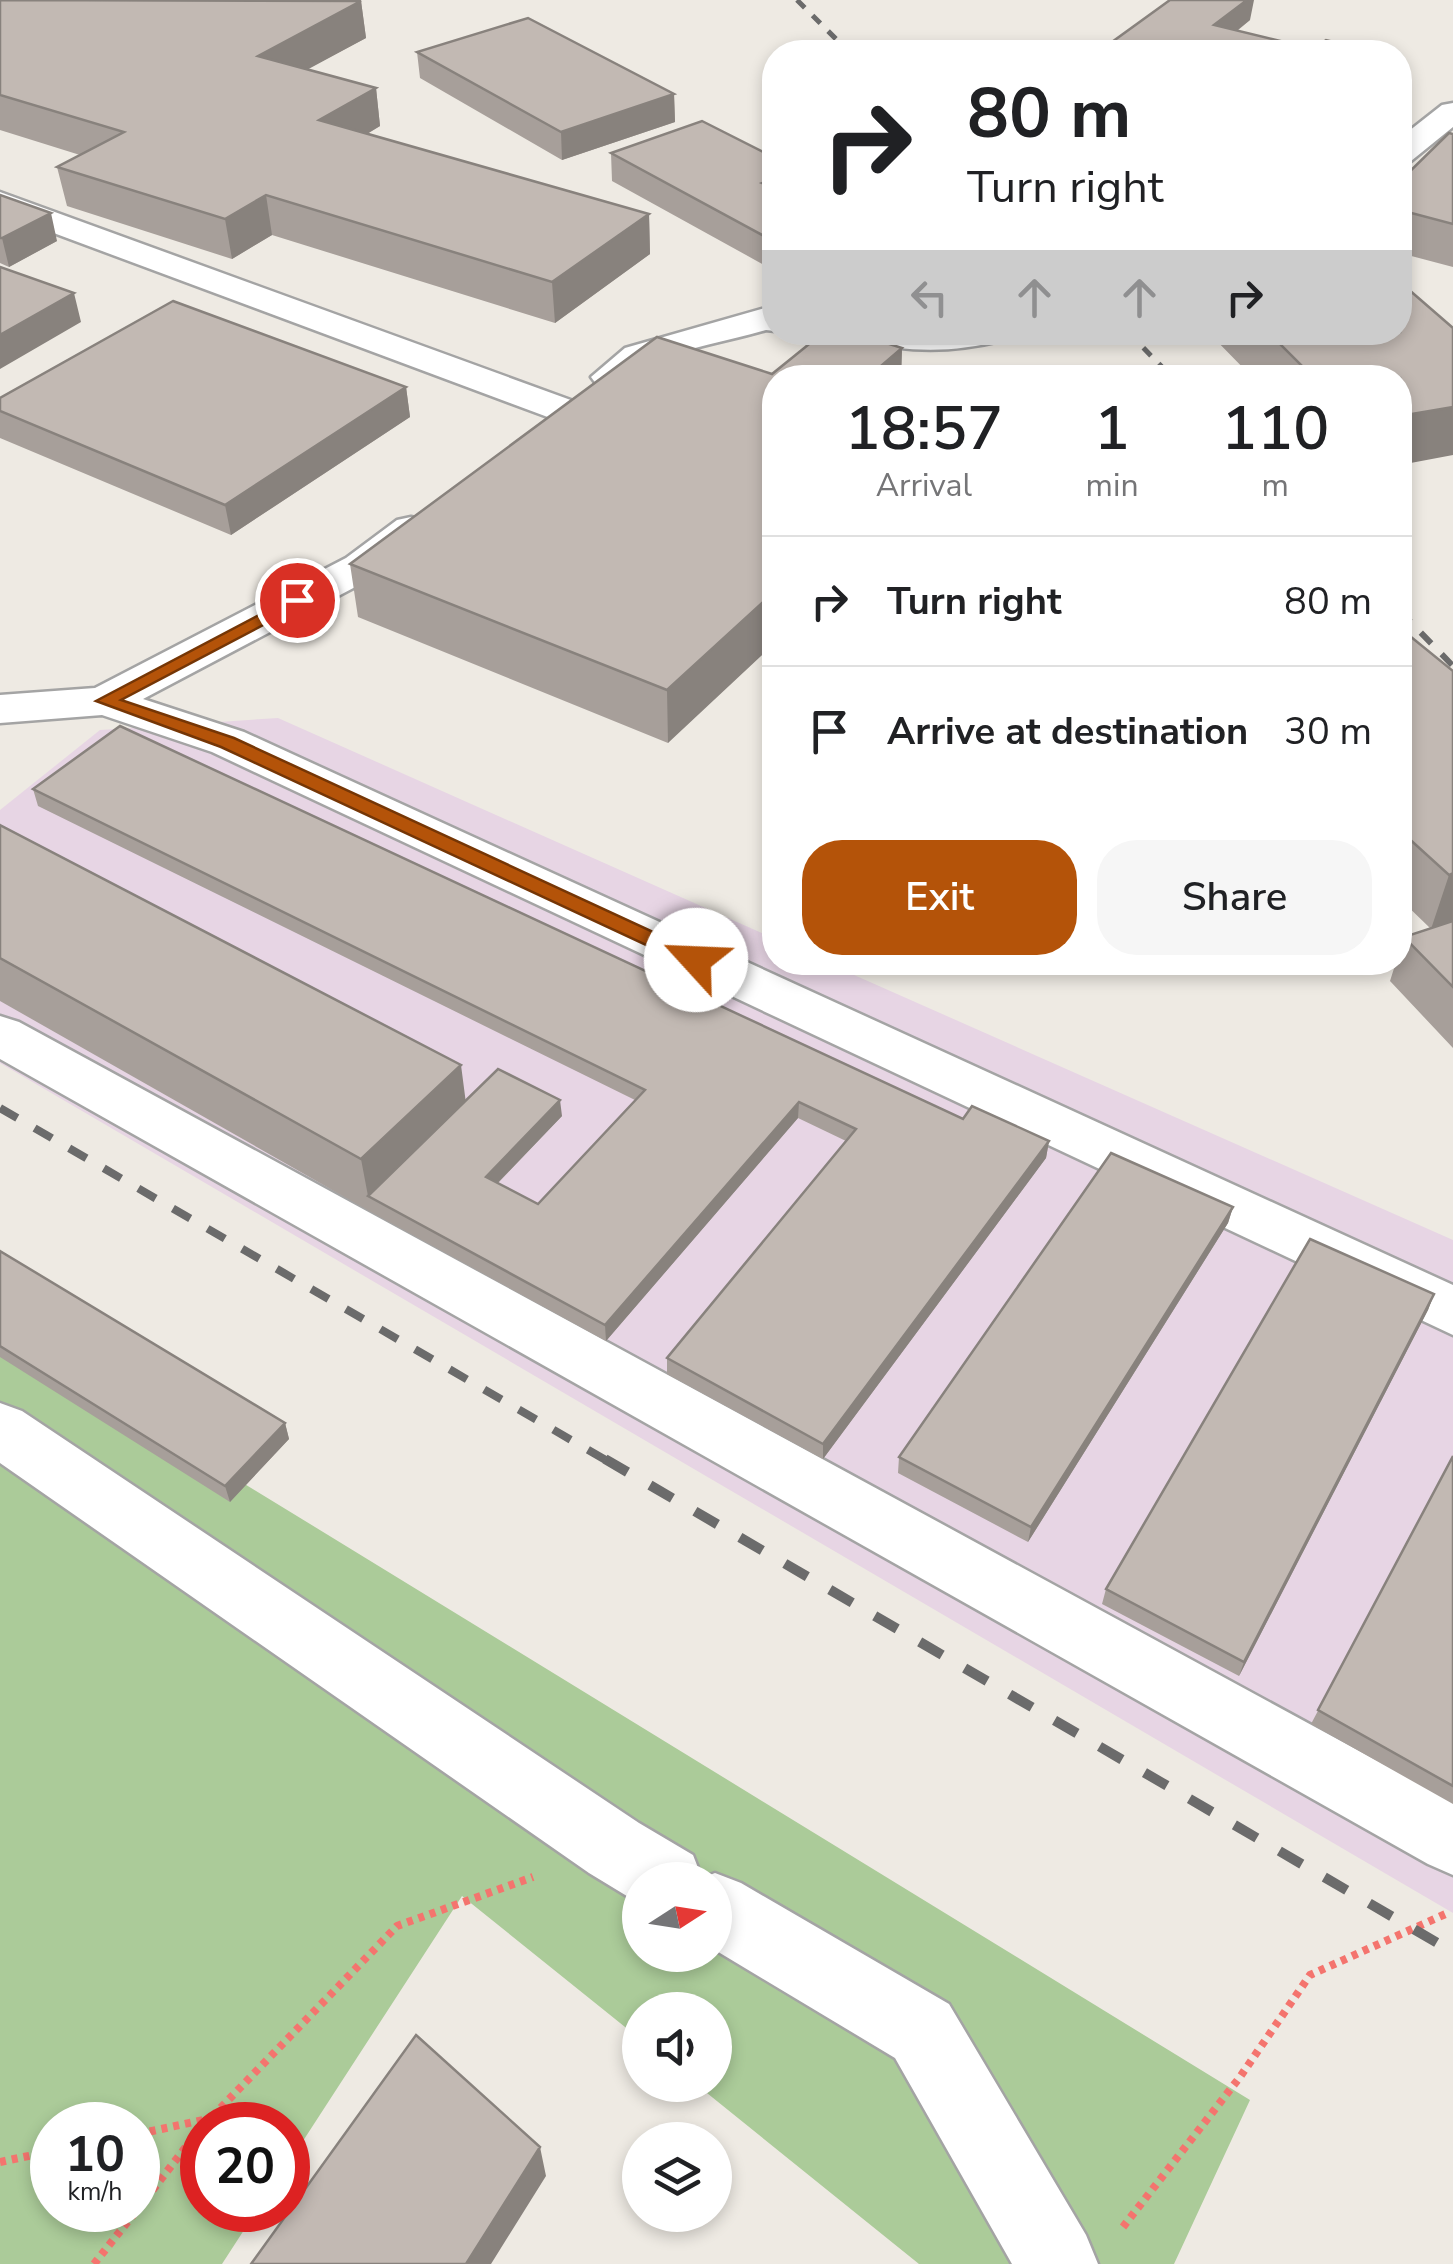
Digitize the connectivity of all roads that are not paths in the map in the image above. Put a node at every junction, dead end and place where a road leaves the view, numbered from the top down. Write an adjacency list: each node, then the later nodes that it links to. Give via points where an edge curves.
1 (1453, 112): 2 (lane)
2 (1412, 144)
3 (0, 202): 4 (lane, via 551,422 638,356)
4 (762, 320)
5 (440, 507): 6 (lane, via 361,567)
6 (105, 701): 7 (lane); 9 (lane, via 228,742)
7 (0, 709)
8 (0, 1035): 11 (lane)
9 (1453, 1311)
10 (0, 1429): 12 (lane)
11 (1453, 1840)
12 (637, 1862)
13 (732, 1918): 14 (lane, via 922,2031)
14 (1088, 2248)

